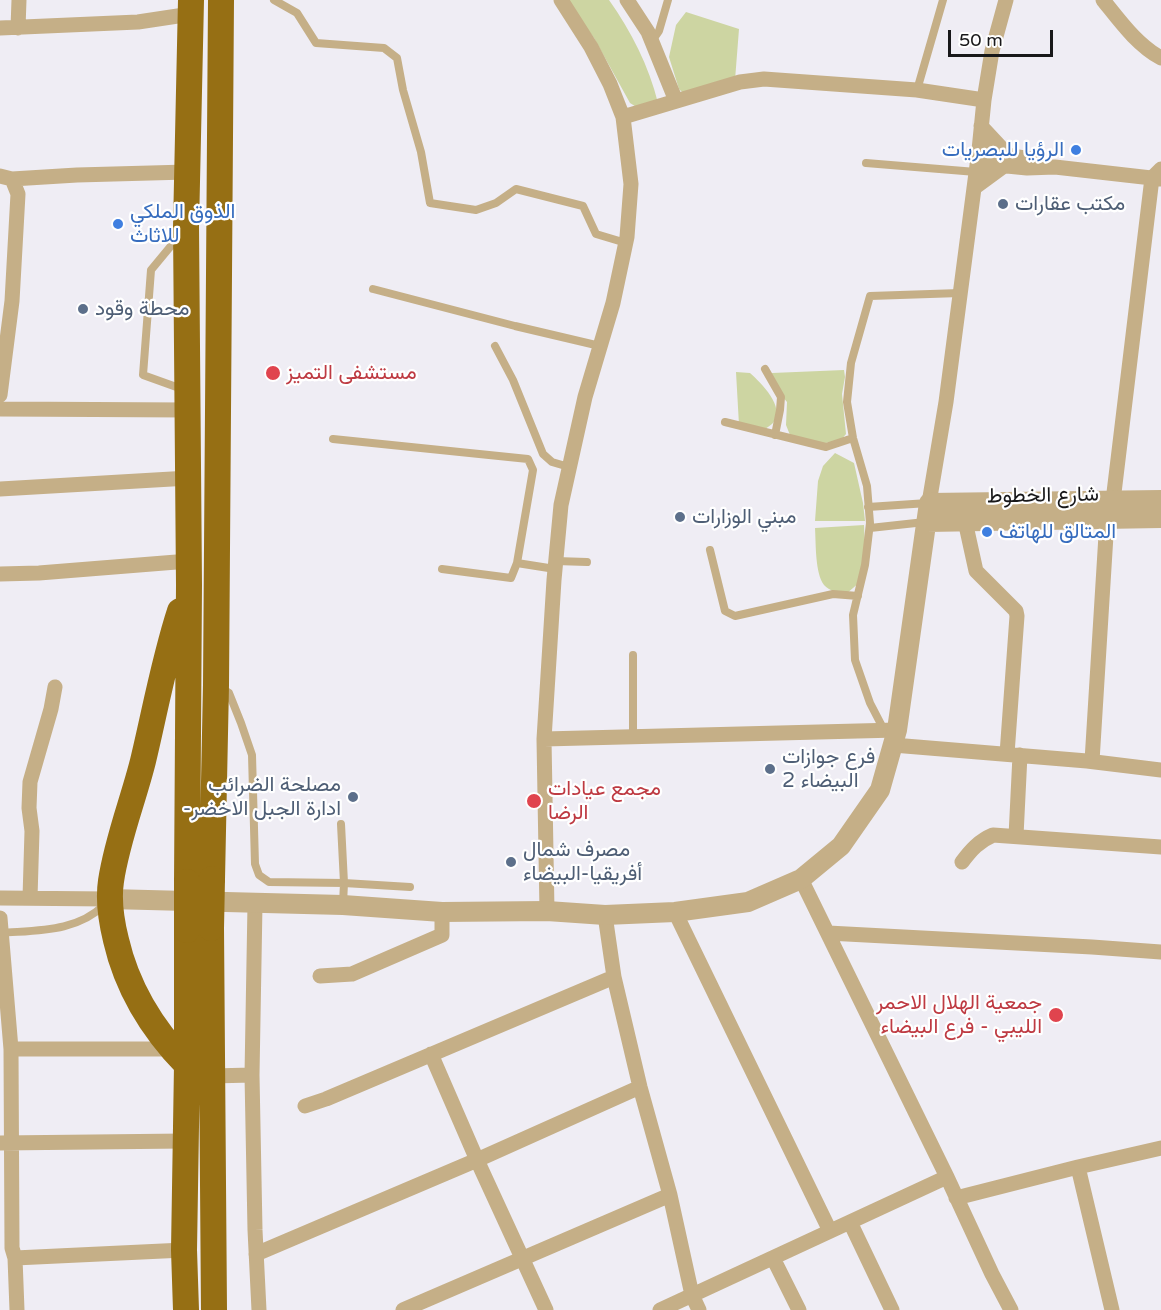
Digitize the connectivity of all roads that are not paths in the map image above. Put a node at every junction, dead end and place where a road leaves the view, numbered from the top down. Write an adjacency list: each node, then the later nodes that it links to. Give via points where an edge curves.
1 (19, 0): 12 (street)
2 (221, 0): 60 (highway)
3 (274, 0): 28 (lane, via 297,13 316,43 384,48 397,58 430,203 477,210 516,189 583,206 596,234)
4 (561, 0): 18 (street, via 591,46)
5 (668, 0): 13 (lane)
6 (943, 0): 15 (lane)
7 (1006, 0): 16 (street)
8 (1103, 0): 14 (street, via 1135,38)
9 (630, 2): 13 (street)
10 (191, 7): 12 (street, via 138,22); 23 (highway)
11 (0, 28): 12 (street)
12 (18, 28)
13 (652, 41): 17 (street)
14 (1161, 58)
15 (917, 90): 16 (street); 17 (street, via 764,79)
16 (984, 100): 19 (street)
17 (676, 101): 18 (street)
18 (623, 117): 28 (street, via 631,184)
19 (981, 126): 20 (street); 21 (street)
20 (977, 161): 21 (street); 22 (lane); 26 (street)
21 (1006, 161): 24 (street); 26 (street)
22 (866, 163)
23 (188, 172): 25 (street); 27 (highway)
24 (1158, 175): 46 (street)
25 (6, 178): 34 (street, via 18,194 12,302)
26 (974, 188): 30 (street)
27 (186, 227): 35 (highway); 35 (lane, via 151,270 143,375)
28 (626, 243): 32 (street)
29 (373, 289): 32 (lane)
30 (960, 293): 39 (lane, via 870,296 852,363 847,402); 47 (street)
31 (495, 346): 41 (lane, via 543,454 552,462)
32 (600, 346): 41 (street)
33 (765, 369): 38 (lane, via 781,397)
34 (0, 395)
35 (188, 401): 36 (street); 42 (highway)
36 (0, 409)
37 (725, 422): 38 (lane)
38 (775, 435): 39 (lane, via 826,447)
39 (853, 438): 45 (lane, via 867,486)
40 (333, 439): 53 (lane, via 528,459 533,470)
41 (569, 467): 54 (street)
42 (189, 478): 43 (street); 56 (highway)
43 (0, 489)
44 (1161, 500): 46 (street, شارع الخطوط)
45 (868, 507): 47 (lane); 50 (lane)
46 (1110, 510): 47 (street, شارع الخطوط); 48 (street, شارع الخطوط); 49 (street, شارع الخطوط); 66 (street)
47 (928, 512): 49 (street, شارع الخطوط); 50 (lane); 62 (street)
48 (1161, 518)
49 (965, 521): 65 (street, via 976,571 1016,611)
50 (870, 528): 58 (lane)
51 (710, 550): 58 (lane, via 725,611 735,616 833,594)
52 (587, 562): 54 (lane)
53 (517, 563): 54 (lane); 55 (lane, via 511,578)
54 (555, 565): 64 (street)
55 (442, 569)
56 (189, 573): 57 (street); 73 (highway); 78 (highway, via 114,866)
57 (0, 574)
58 (858, 596): 62 (lane, via 853,615 855,660 870,703)
59 (633, 655): 63 (lane)
60 (216, 685): 73 (highway); 74 (lane, via 228,693 252,755 255,864 259,875 269,882)
61 (55, 687): 77 (street, via 30,782)
62 (892, 735): 63 (street); 65 (street); 72 (street, via 880,790 874,800 842,846)
63 (633, 737): 64 (street)
64 (544, 739): 81 (street)
65 (1013, 755): 66 (street); 69 (street)
66 (1092, 761): 67 (street)
67 (1161, 770)
68 (341, 824): 74 (lane)
69 (1016, 836): 70 (street); 71 (street, via 993,835 983,839)
70 (1161, 847)
71 (962, 862)
72 (801, 879): 83 (street, via 748,902); 87 (street)
73 (199, 880): 86 (highway, bridge)
74 (344, 883): 75 (lane); 80 (lane)
75 (410, 887)
76 (0, 898): 77 (street)
77 (30, 898): 78 (street)
78 (109, 899): 79 (street); 85 (lane, via 90,917 74,924 57,928); 94 (highway, via 112,926 128,979 154,1027)
79 (255, 904): 80 (street); 95 (street)
80 (343, 906): 82 (street)
81 (547, 911): 82 (street); 84 (street)
82 (442, 912): 89 (street, via 442,935 352,974)
83 (675, 912): 84 (street); 108 (street)
84 (605, 915): 90 (street)
85 (1, 925): 91 (street)
86 (199, 929): 94 (highway); 96 (highway)
87 (828, 933): 88 (street); 104 (street)
88 (1161, 952)
89 (320, 976)
90 (614, 977): 93 (street); 97 (street)
91 (5, 1034): 92 (street)
92 (11, 1049): 94 (street); 100 (street)
93 (431, 1054): 98 (street); 102 (street)
94 (179, 1057): 99 (highway)
95 (252, 1075): 96 (street); 111 (street)
96 (212, 1076): 117 (highway)
97 (640, 1087): 102 (street); 105 (street)
98 (305, 1106)
99 (185, 1141): 100 (street); 109 (highway)
100 (6, 1143): 110 (street)
101 (1161, 1148): 103 (street)
102 (477, 1160): 111 (street); 113 (street)
103 (1078, 1167): 106 (street); 126 (street)
104 (947, 1177): 106 (street); 107 (street)
105 (670, 1195): 113 (street); 114 (street)
106 (956, 1198): 125 (street)
107 (850, 1222): 108 (street); 124 (street)
108 (830, 1231): 112 (street)
109 (184, 1250): 110 (street); 116 (highway)
110 (9, 1252): 115 (street)
111 (256, 1254): 118 (street)
112 (773, 1257): 114 (street); 123 (street)
113 (523, 1258): 119 (street); 120 (street)
114 (692, 1294): 121 (street); 122 (street)
115 (17, 1310)
116 (186, 1310)
117 (214, 1310)
118 (259, 1310)
119 (403, 1310)
120 (546, 1310)
121 (660, 1310)
122 (699, 1310)
123 (799, 1310)
124 (892, 1310)
125 (1011, 1310)
126 (1112, 1310)

